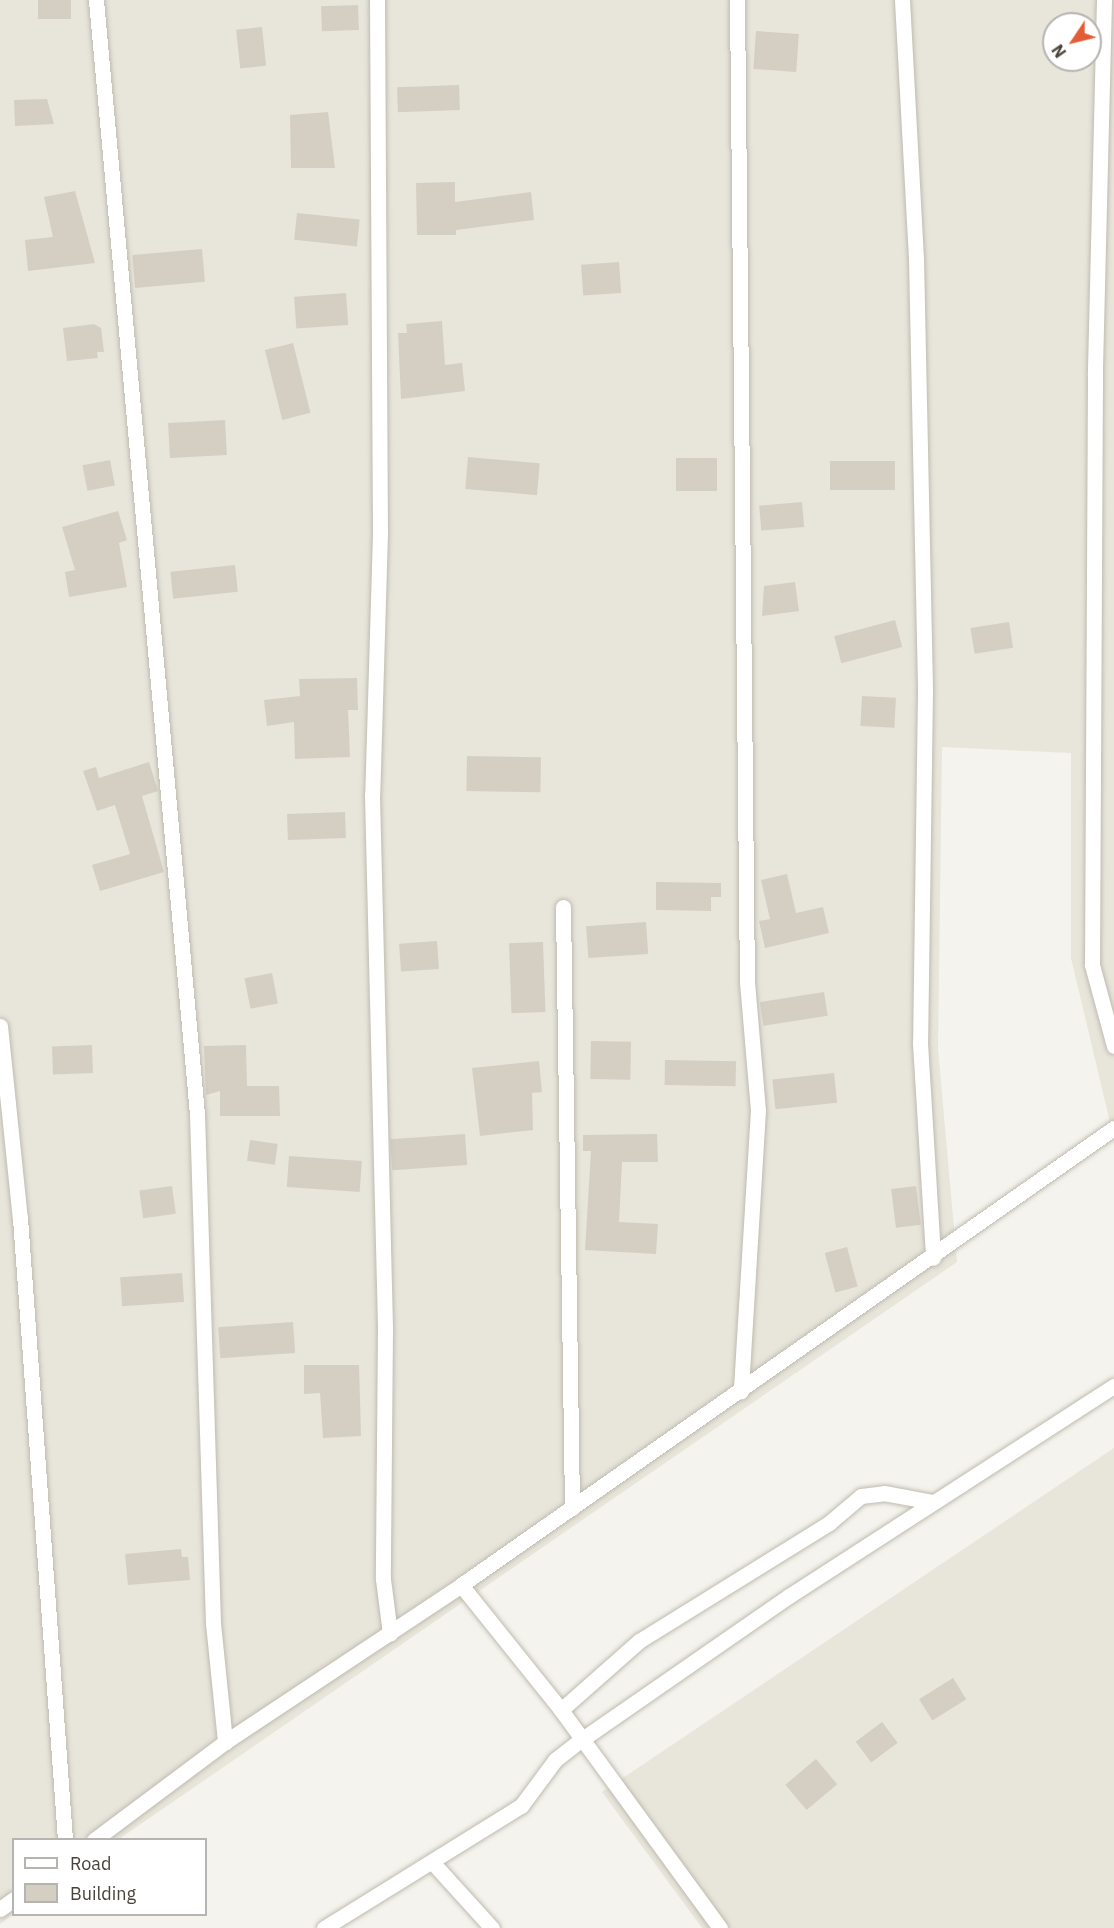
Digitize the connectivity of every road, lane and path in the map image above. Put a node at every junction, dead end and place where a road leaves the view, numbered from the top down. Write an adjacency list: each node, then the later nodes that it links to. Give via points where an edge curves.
1 (96, 0): 19 (street, via 197,1114 213,1623)
2 (377, 0): 16 (street, via 380,533 372,795 385,1328 383,1579)
3 (737, 0): 12 (street, via 747,982 758,1110)
4 (902, 0): 10 (street, via 916,258 925,691 920,1043)
5 (1104, 0): 8 (street, via 1095,388 1092,965)
6 (563, 907): 14 (street)
7 (0, 1026): 20 (street, via 20,1218)
8 (1114, 1046)
9 (1114, 1128): 10 (street)
10 (933, 1258): 12 (street)
11 (1114, 1386): 13 (street)
12 (741, 1391): 14 (street)
13 (933, 1502): 17 (street, via 884,1493 861,1496 829,1523 639,1641); 18 (street)
14 (572, 1508): 15 (street)
15 (460, 1586): 16 (street); 17 (street)
16 (390, 1634): 19 (street)
17 (561, 1710): 18 (street)
18 (581, 1740): 22 (street, via 555,1760 521,1806); 25 (street)
19 (225, 1742): 21 (street)
20 (65, 1838)
21 (95, 1838)
22 (433, 1863): 23 (street); 24 (street)
23 (324, 1928)
24 (492, 1928)
25 (720, 1928)

